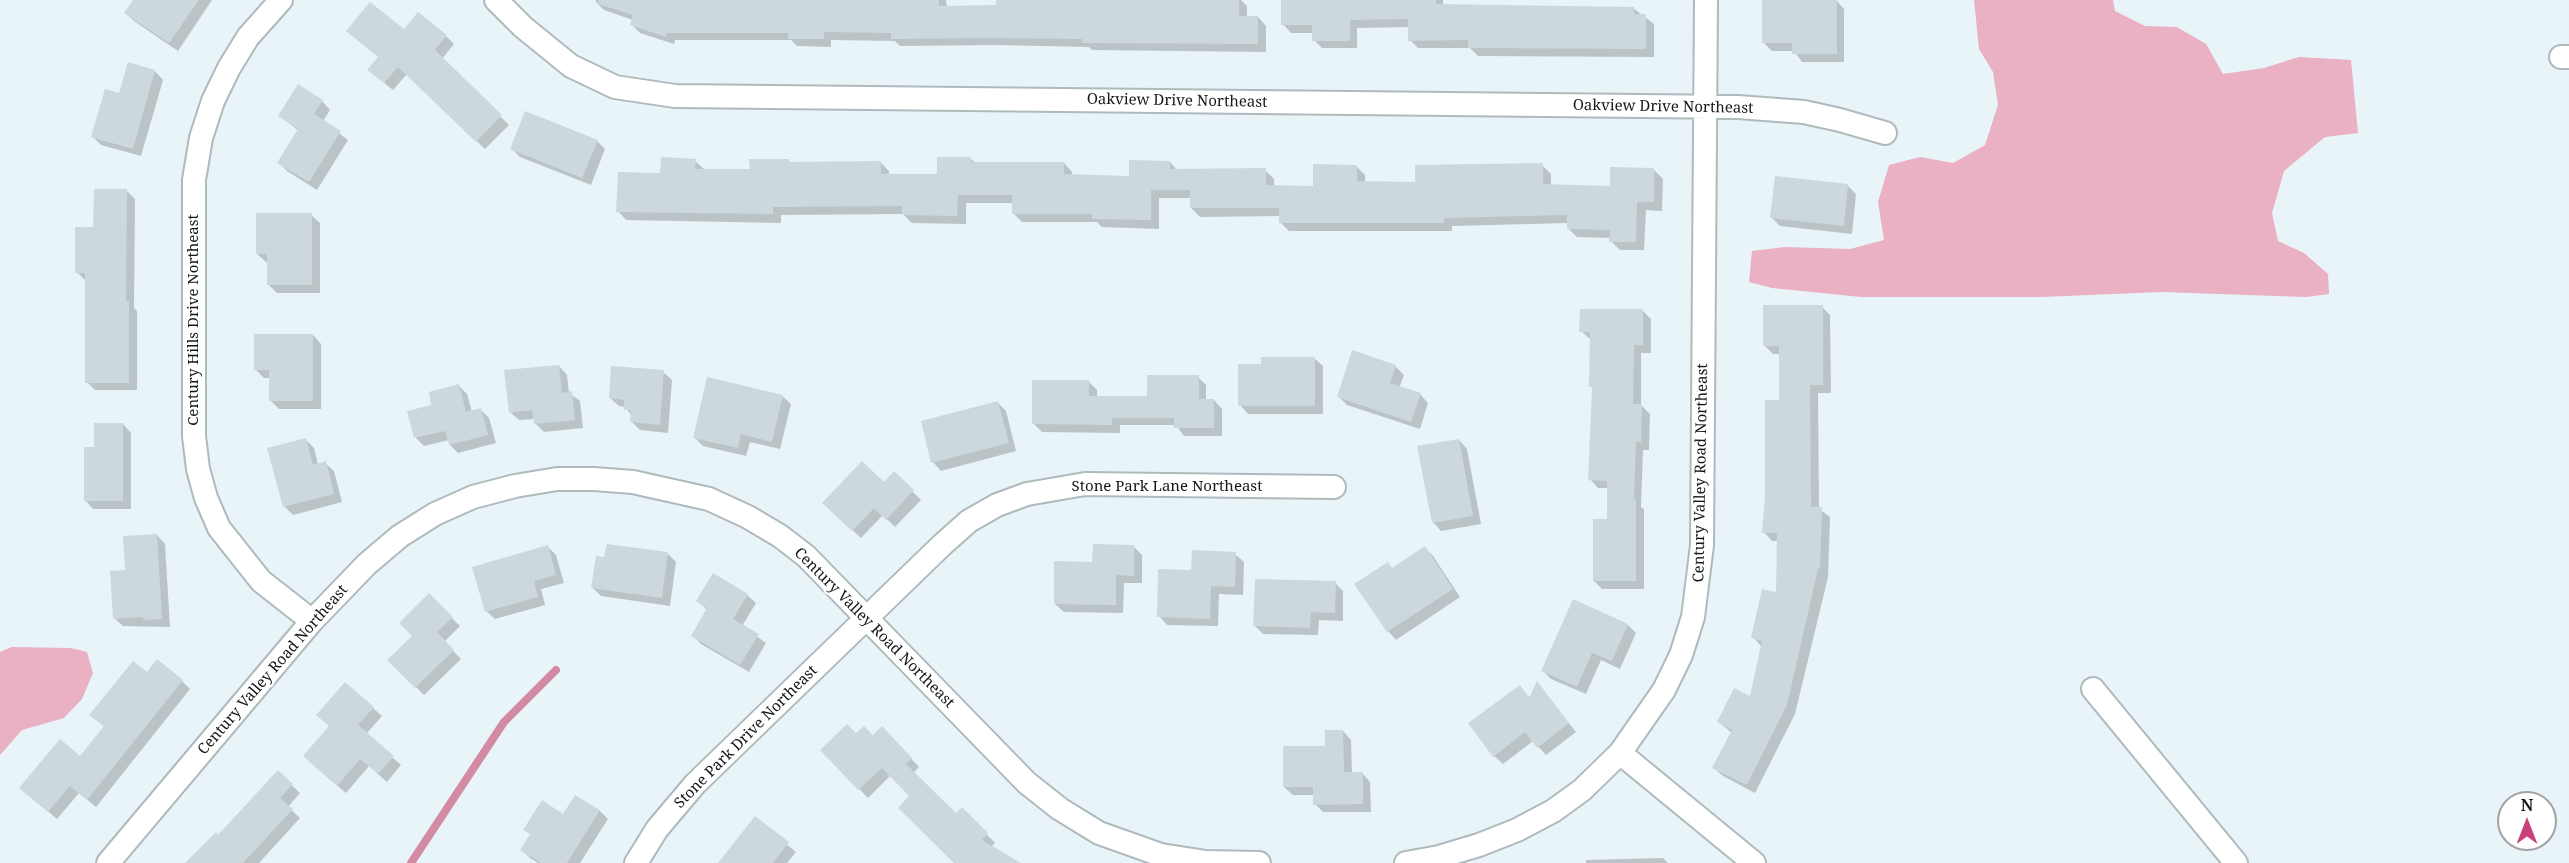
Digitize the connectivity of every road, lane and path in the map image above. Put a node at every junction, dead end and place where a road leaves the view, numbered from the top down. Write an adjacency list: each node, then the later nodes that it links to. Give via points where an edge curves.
1 (281, 0): 8 (street, Century Hills Drive Northeast, via 248,38 229,68 201,138 194,180 194,436 198,469 219,528 261,581)
2 (496, 0): 4 (street, Oakview Drive Northeast, via 578,70 615,87 675,96)
3 (1706, 0): 4 (street, Century Valley Road Northeast)
4 (1706, 107): 5 (street, Oakview Drive Northeast, via 1778,108); 10 (street, Century Valley Road Northeast, via 1699,583 1681,655 1664,690)
5 (1885, 133)
6 (1334, 488): 7 (street, Stone Park Lane Northeast, via 1085,484 1027,494 969,521)
7 (866, 619): 8 (street, Century Valley Road Northeast, via 806,556 780,536 709,499 633,482 557,479 473,497 435,514 400,536 367,564); 12 (street, Stone Park Drive Northeast, via 695,784 657,829); 13 (street, Century Valley Road Northeast, via 1027,783 1069,815 1098,833 1161,855 1206,862)
8 (312, 621): 11 (street, Century Valley Road Northeast)
9 (2093, 689): 16 (street)
10 (1620, 753): 14 (street, Century Valley Road Northeast, via 1582,790 1517,830 1479,846); 15 (street)
11 (108, 863)
12 (636, 863)
13 (1259, 863)
14 (1406, 863)
15 (1754, 863)
16 (2236, 863)

